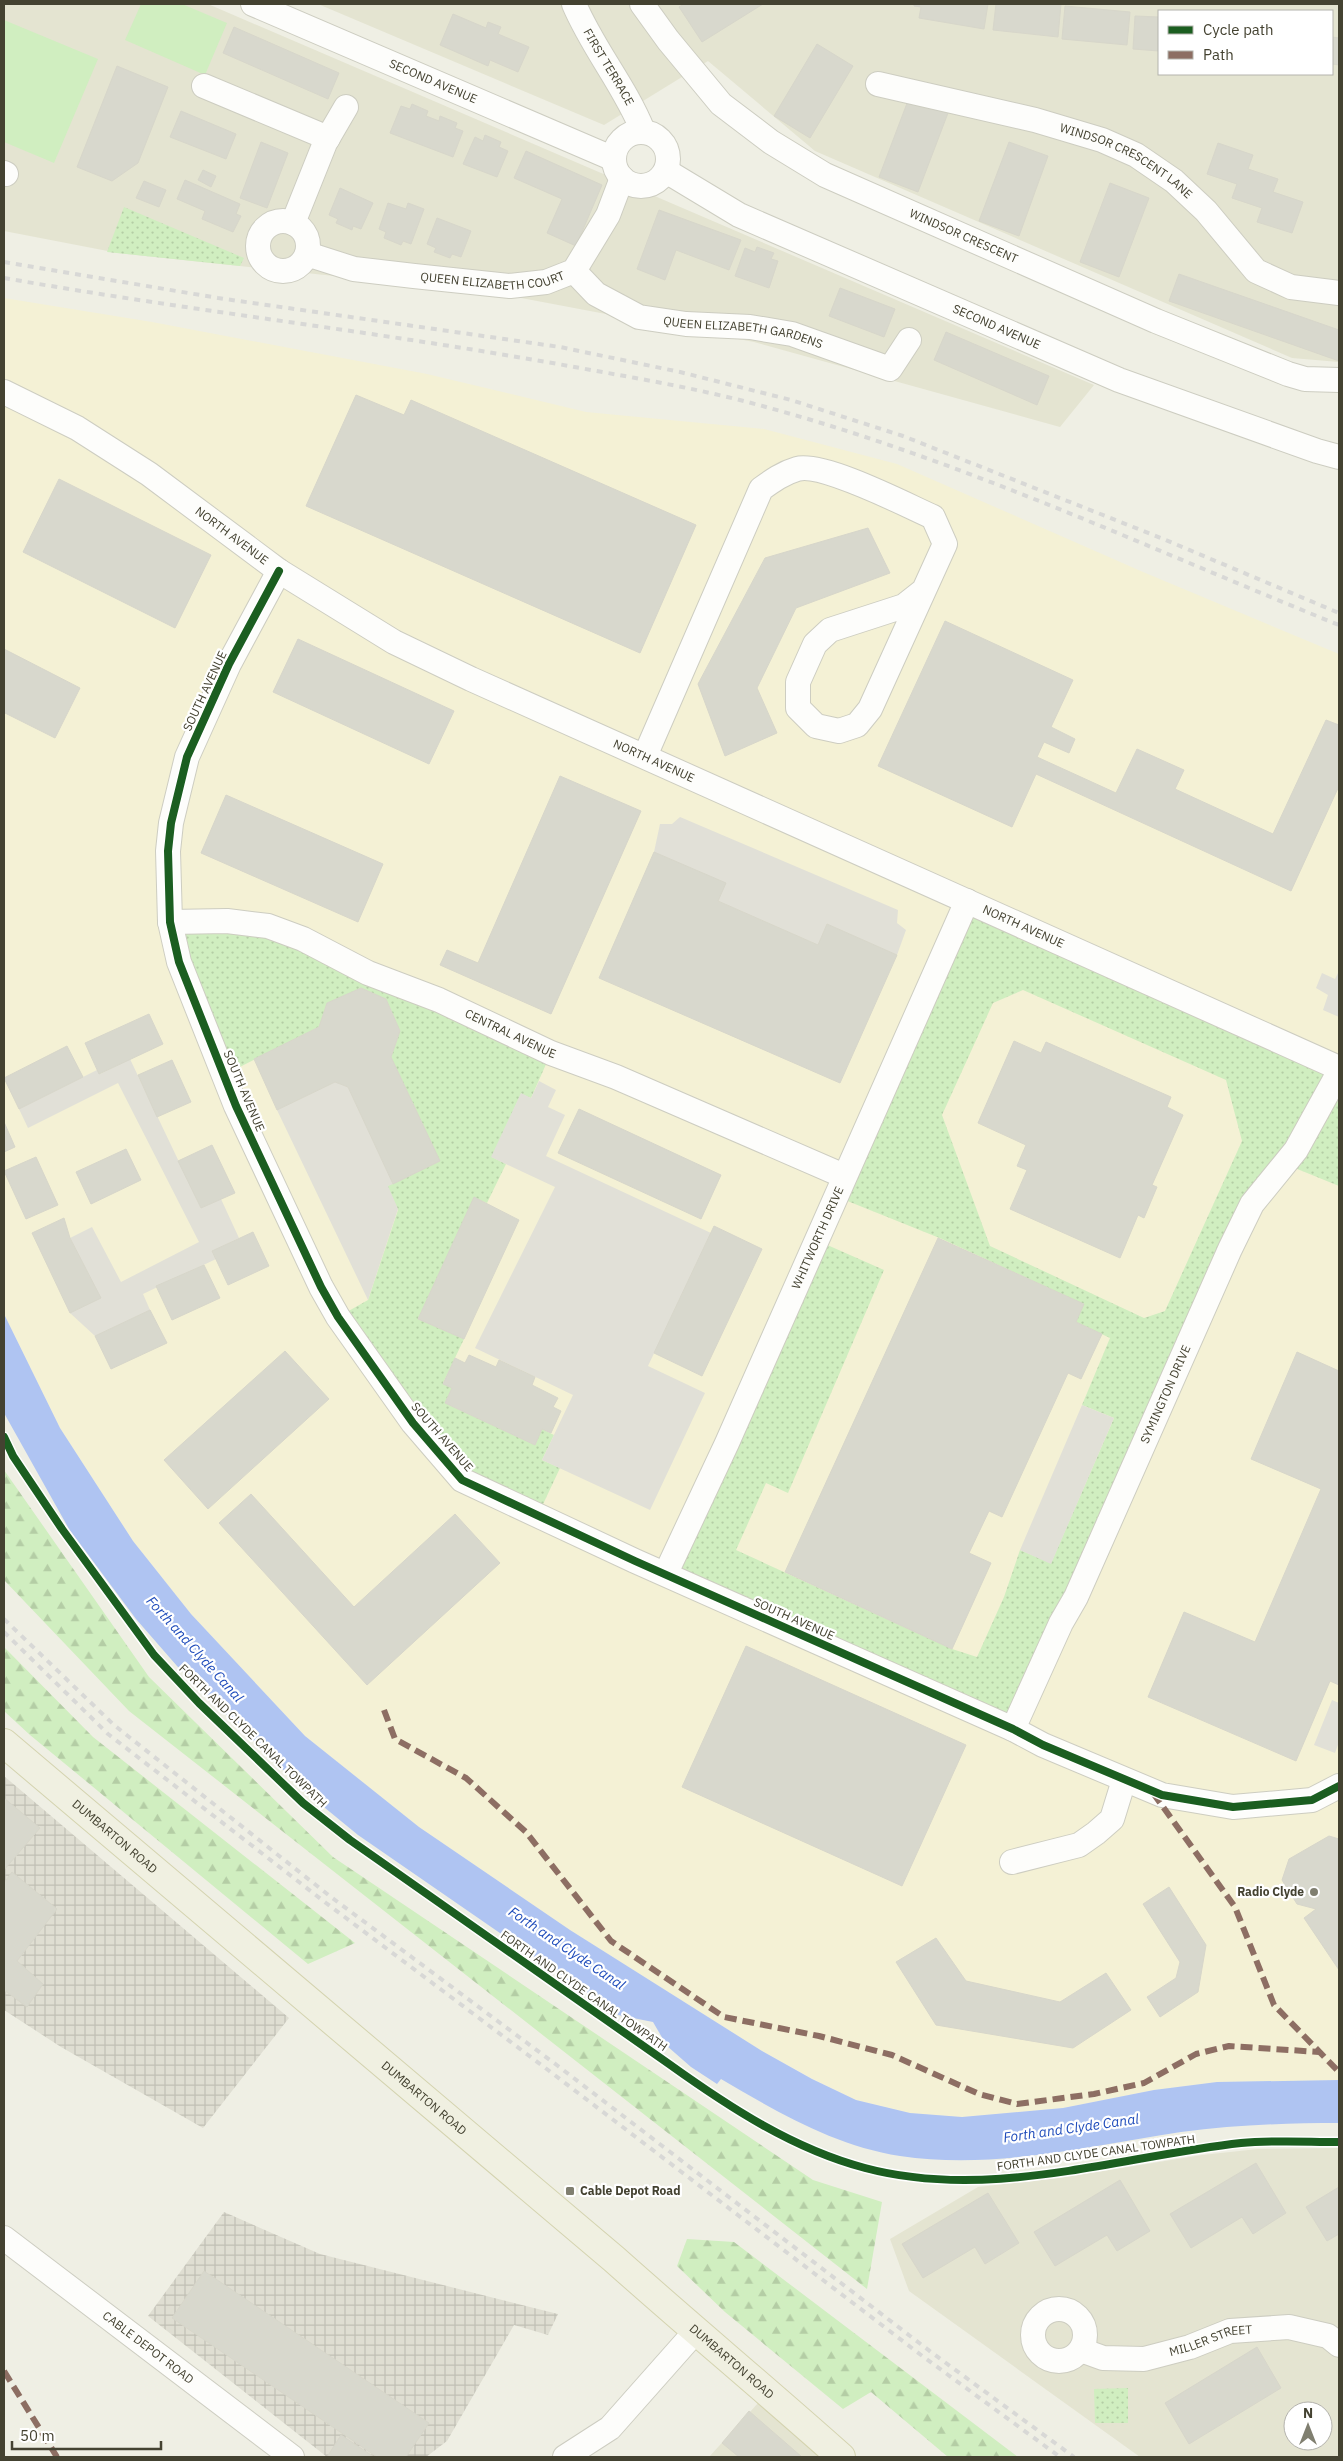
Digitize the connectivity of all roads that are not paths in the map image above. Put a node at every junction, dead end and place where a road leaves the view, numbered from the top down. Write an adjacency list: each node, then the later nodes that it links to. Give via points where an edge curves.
1 (253, 4): 9 (street, SECOND AVENUE)
2 (574, 4): 7 (street, FIRST TERRACE, via 586,32 633,106)
3 (642, 4): 16 (street, WINDSOR CRESCENT, via 721,104 771,142 825,175 1147,317 1279,371 1305,379)
4 (878, 84): 14 (street, WINDSOR CRESCENT LANE, via 1035,120 1102,140 1136,155 1174,181 1206,211 1256,271 1291,287)
5 (204, 86): 8 (street)
6 (346, 107): 8 (street)
7 (643, 131): 9 (street, via 624,137 617,146); 10 (street, via 655,134 665,144 669,157)
8 (328, 138): 11 (street)
9 (618, 169): 10 (street, via 635,185 650,185); 13 (street, QUEEN ELIZABETH COURT, via 608,215)
10 (666, 170): 18 (street, SECOND AVENUE, via 739,215 1119,380)
11 (293, 223): 12 (street, via 307,238); 12 (street, via 283,221 269,225 261,232 258,254 271,269 281,271 298,266)
12 (307, 254): 13 (street, QUEEN ELIZABETH COURT, via 354,269 510,286 546,282)
13 (574, 271): 15 (street, QUEEN ELIZABETH GARDENS, via 596,294 640,317 792,334 890,369)
14 (1339, 293)
15 (909, 340)
16 (1339, 380)
17 (4, 392): 19 (street, NORTH AVENUE, via 77,428 148,474)
18 (1339, 457)
19 (278, 571): 21 (street, NORTH AVENUE, via 394,642); 23 (street, SOUTH AVENUE, via 187,757 171,823 168,851)
20 (923, 591): 20 (street, via 904,606 830,630 815,644 798,682 798,708 816,726 839,731 857,725 870,709); 21 (street, via 944,544 933,517 821,470 799,468 778,477 761,489)
21 (645, 756): 22 (street, NORTH AVENUE)
22 (967, 901): 24 (street, NORTH AVENUE); 25 (street, WHITWORTH DRIVE)
23 (170, 922): 25 (street, CENTRAL AVENUE, via 227,921 268,926 304,939 368,973 439,1000 552,1053 616,1077); 26 (street, SOUTH AVENUE, via 179,962 236,1106 321,1287 338,1317 413,1423 462,1480)
24 (1339, 1070): 27 (street, SYMINGTON DRIVE, via 1296,1150 1252,1204 1076,1597)
25 (844, 1176): 26 (street, WHITWORTH DRIVE)
26 (666, 1573): 27 (street, SOUTH AVENUE)
27 (1013, 1729): 29 (street, SOUTH AVENUE, via 1043,1746)
28 (4, 1743): 33 (main road, DUMBARTON ROAD)
29 (1124, 1780): 30 (street, SOUTH AVENUE, via 1162,1795 1233,1807 1312,1800); 31 (street, via 1112,1818 1096,1833 1079,1845)
30 (1339, 1786)
31 (1012, 1862)
32 (4, 2238): 36 (street, CABLE DEPOT ROAD)
33 (695, 2332): 37 (street, via 610,2428); 38 (main road, DUMBARTON ROAD, via 742,2368)
34 (1339, 2345): 35 (street, MILLER STREET, via 1328,2336 1289,2327 1230,2331 1190,2347 1144,2358 1103,2358)
35 (1081, 2350)
36 (292, 2457)
37 (565, 2457)
38 (841, 2457)

